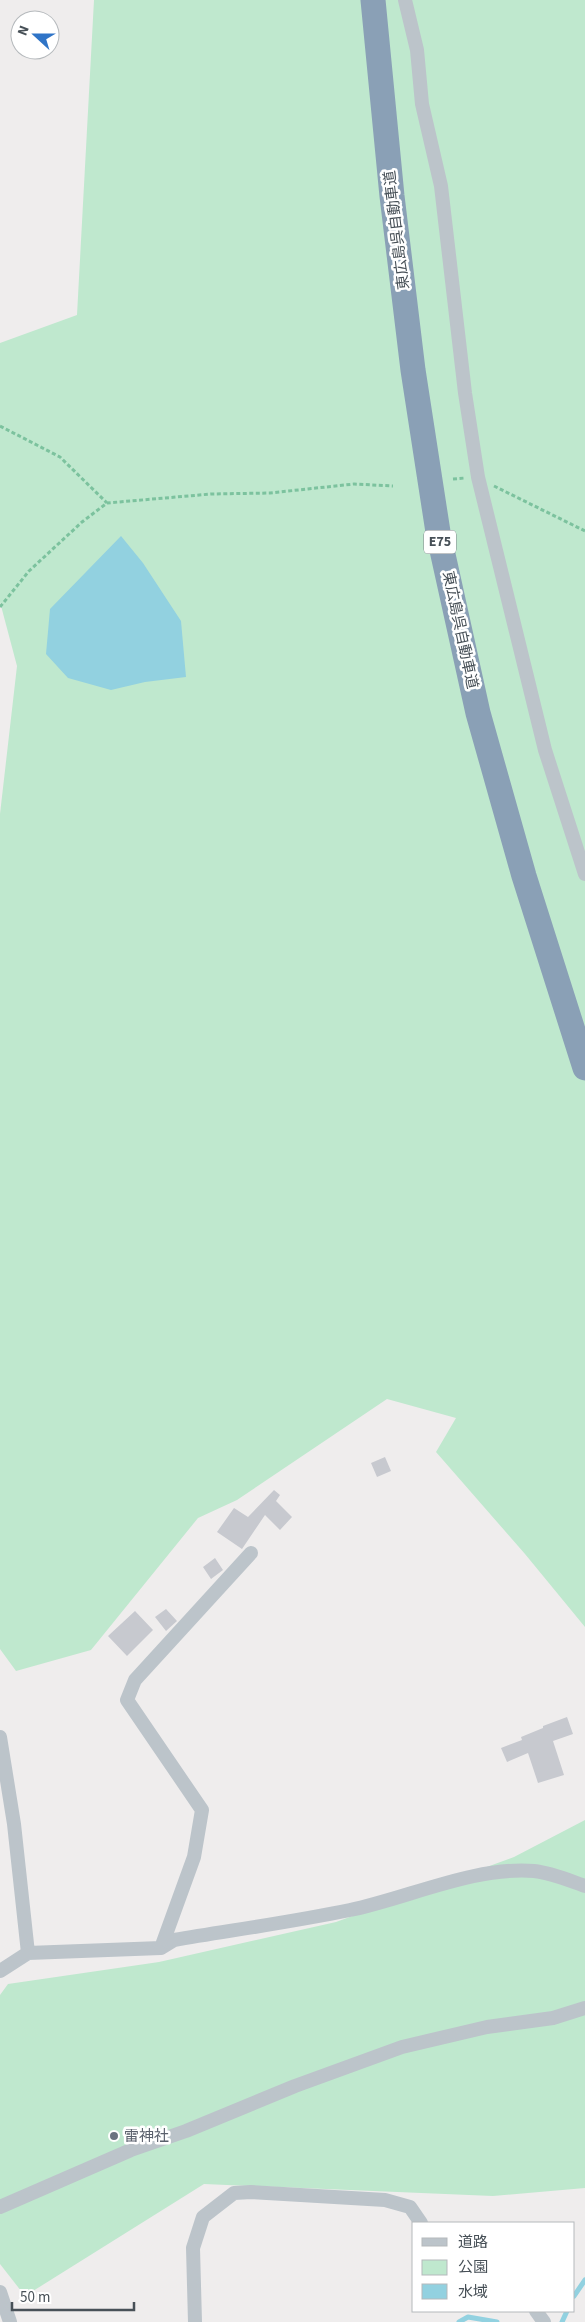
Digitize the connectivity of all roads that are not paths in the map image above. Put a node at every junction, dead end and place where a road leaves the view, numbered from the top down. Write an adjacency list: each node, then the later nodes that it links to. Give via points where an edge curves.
1 (373, 0): 4 (highway, 東広島呉自動車道 / E75, via 400,264 438,532 478,713 524,876)
2 (405, 0): 3 (street, via 417,50 422,104 441,186 478,477 545,750)
3 (585, 874)
4 (585, 1068)
5 (251, 1553): 8 (street, via 135,1680 127,1700 202,1810 194,1857)
6 (0, 1737): 9 (street, via 14,1824)
7 (585, 1886): 8 (street, via 533,1871 474,1875 351,1910 174,1940)
8 (161, 1948): 9 (street)
9 (28, 1953): 10 (street)
10 (0, 1971)
11 (585, 2008): 12 (street, via 553,2018 487,2027 402,2047 131,2150)
12 (0, 2206)
13 (420, 2222): 16 (street, via 410,2207 385,2200 251,2192 234,2194 203,2217 193,2248)
14 (0, 2292): 15 (street)
15 (10, 2322)
16 (195, 2322)

